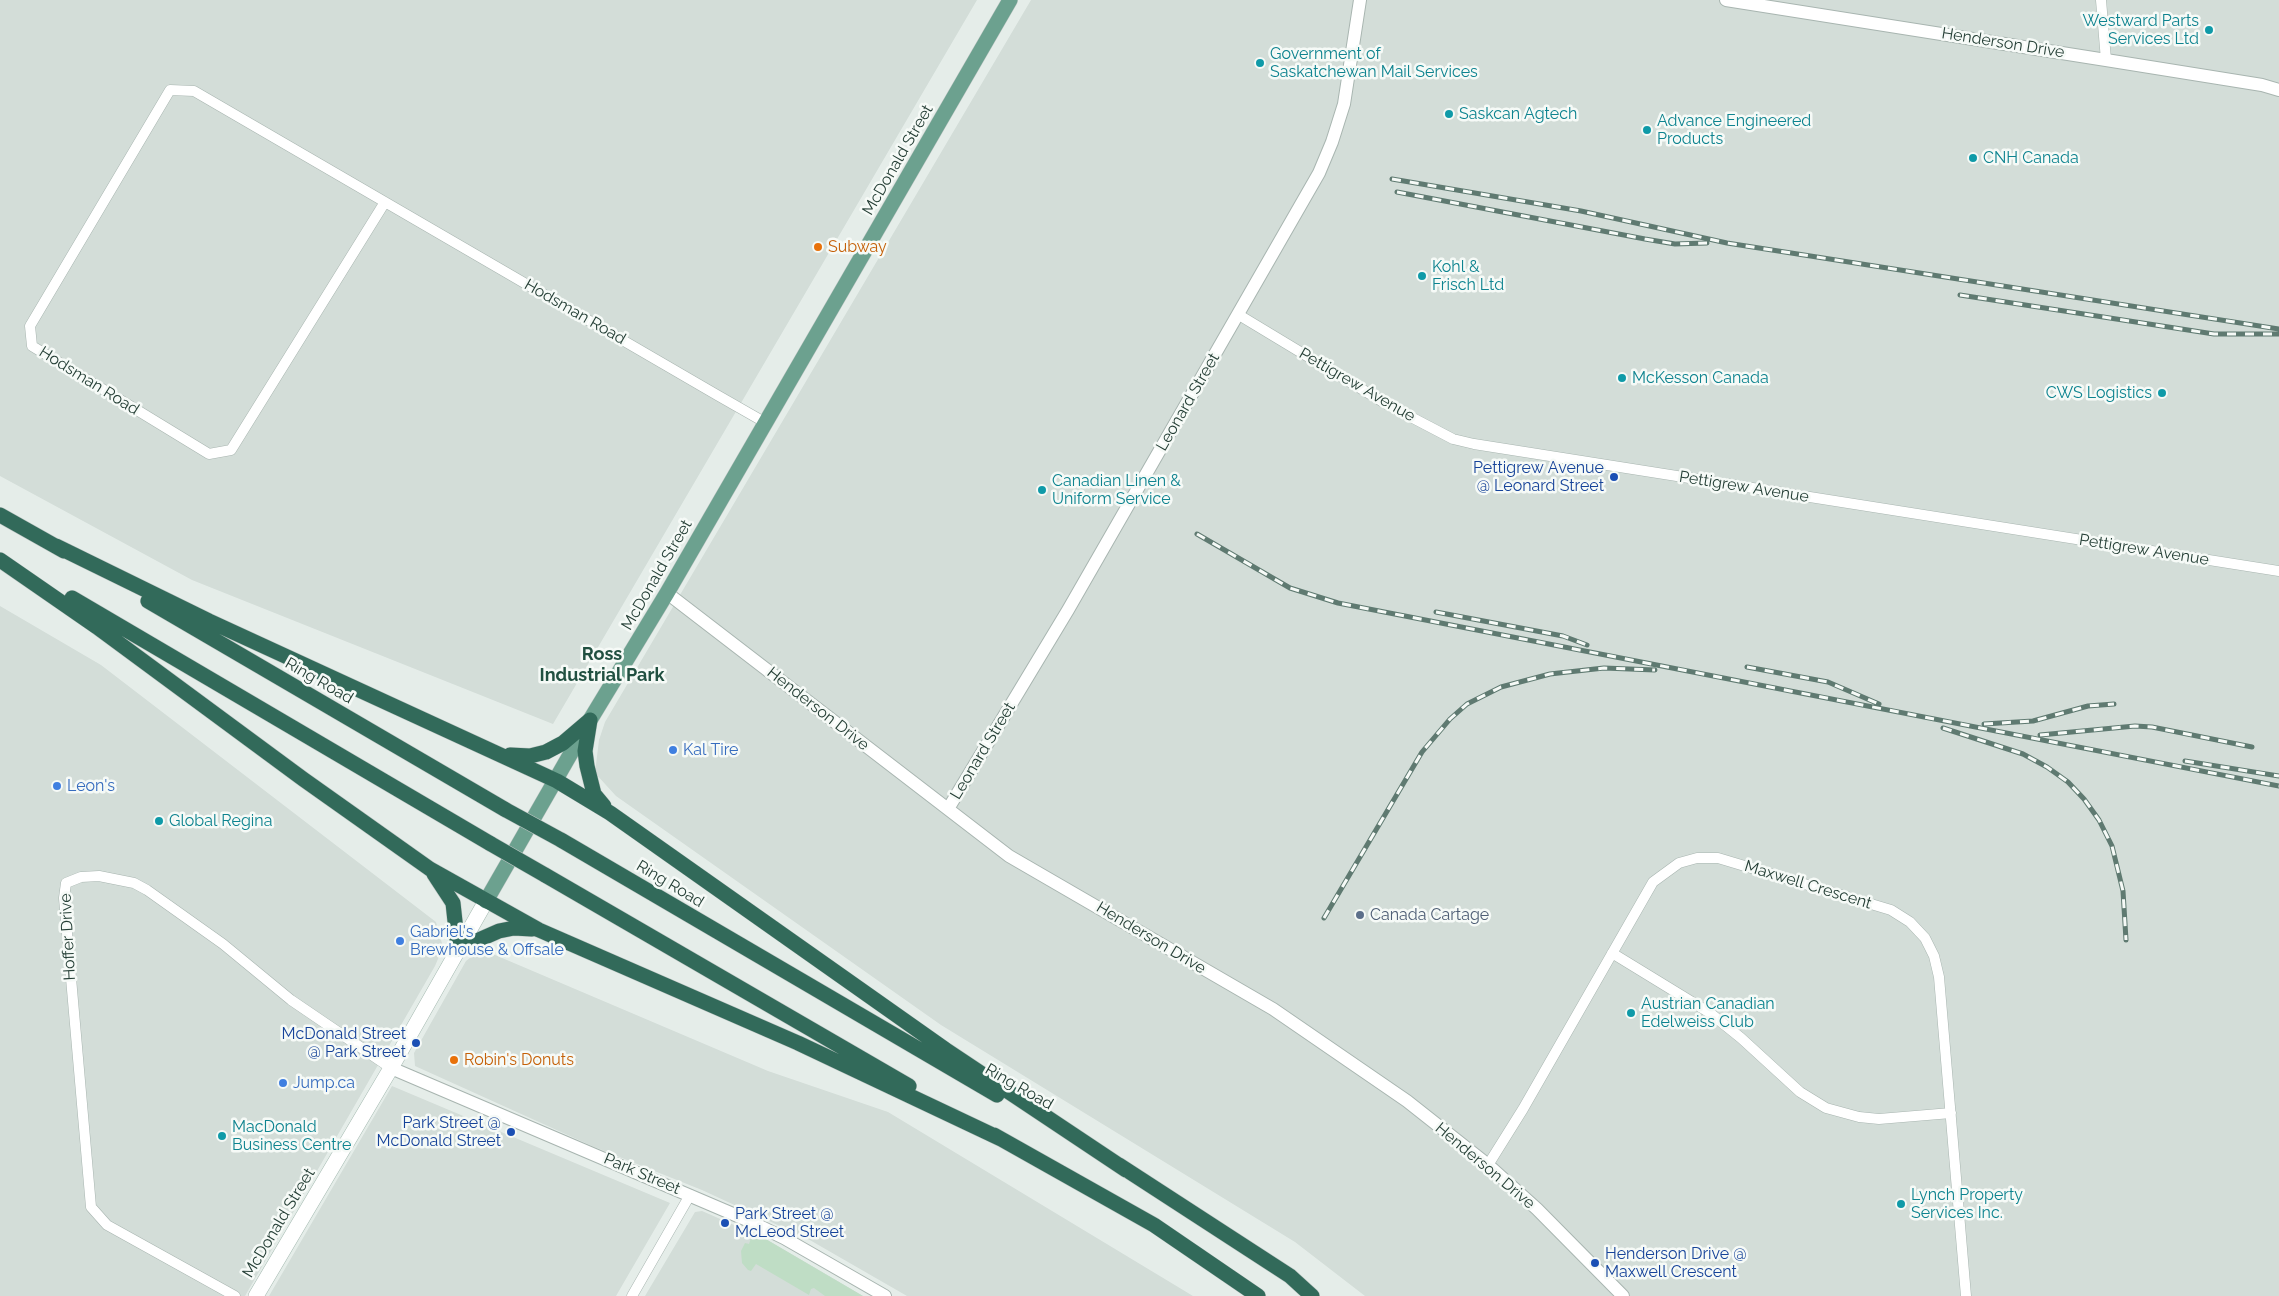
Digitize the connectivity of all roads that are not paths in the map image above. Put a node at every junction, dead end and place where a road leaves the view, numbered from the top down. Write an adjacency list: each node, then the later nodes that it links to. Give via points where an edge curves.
1 (1010, 0): 9 (main road, McDonald Street)
2 (1360, 0): 8 (street, Leonard Street, via 1344,104 1332,142 1319,173)
3 (1726, 0): 5 (street, Henderson Drive)
4 (2101, 0): 5 (street)
5 (2106, 60): 6 (street, Henderson Drive)
6 (2279, 90)
7 (385, 202): 7 (street, Hodsman Road, via 194,91 170,90 30,326 32,346 209,454 231,450); 9 (street, Hodsman Road)
8 (1238, 315): 14 (street, Pettigrew Avenue, via 1388,405 1453,439); 19 (street, Leonard Street, via 1068,610)
9 (766, 423): 15 (main road, McDonald Street)
10 (0, 515): 11 (highway, Ring Road)
11 (56, 546): 17 (highway, via 209,621); 30 (highway, Ring Road, bridge)
12 (0, 554): 28 (highway, bridge, via 123,629)
13 (0, 560): 21 (highway)
14 (2279, 571)
15 (667, 594): 16 (main road, McDonald Street); 19 (street, Henderson Drive)
16 (590, 720): 17 (highway, via 563,743 546,752 530,756); 18 (main road, McDonald Street); 20 (highway, via 585,751 590,781 594,794)
17 (503, 755): 18 (highway)
18 (557, 781): 20 (highway); 22 (main road, McDonald Street)
19 (948, 809): 29 (street, Henderson Drive, via 1009,856 1273,1009 1372,1076)
20 (610, 813): 30 (highway, via 946,1050)
21 (430, 869): 22 (highway); 24 (highway, via 453,903)
22 (486, 901): 23 (highway); 24 (main road, McDonald Street)
23 (539, 930): 24 (highway, via 514,928 499,931); 28 (highway, via 798,1043)
24 (458, 949): 26 (main road, McDonald Street)
25 (1612, 953): 27 (street, via 1710,1013 1800,1092 1826,1108 1859,1118 1879,1119); 27 (street, Maxwell Crescent, via 1653,882 1670,868 1697,858 1718,858 1901,915 1925,938 1937,966); 29 (street, Maxwell Crescent)
26 (391, 1068): 31 (street, Park Street); 32 (street, Hoffer Drive, via 292,1000 223,944 147,890 134,883 99,876 81,877 66,883 64,908 91,1207 107,1225); 33 (main road, McDonald Street)
27 (1950, 1113): 39 (street, Maxwell Crescent)
28 (1001, 1140): 36 (highway, via 1154,1225)
29 (1488, 1165): 38 (street, Henderson Drive)
30 (1126, 1170): 37 (highway, Ring Road, via 1290,1276)
31 (690, 1195): 34 (street); 35 (street, Park Street, via 784,1238)
32 (235, 1296)
33 (256, 1296)
34 (632, 1296)
35 (885, 1296)
36 (1258, 1296)
37 (1312, 1296)
38 (1623, 1296)
39 (1966, 1296)

